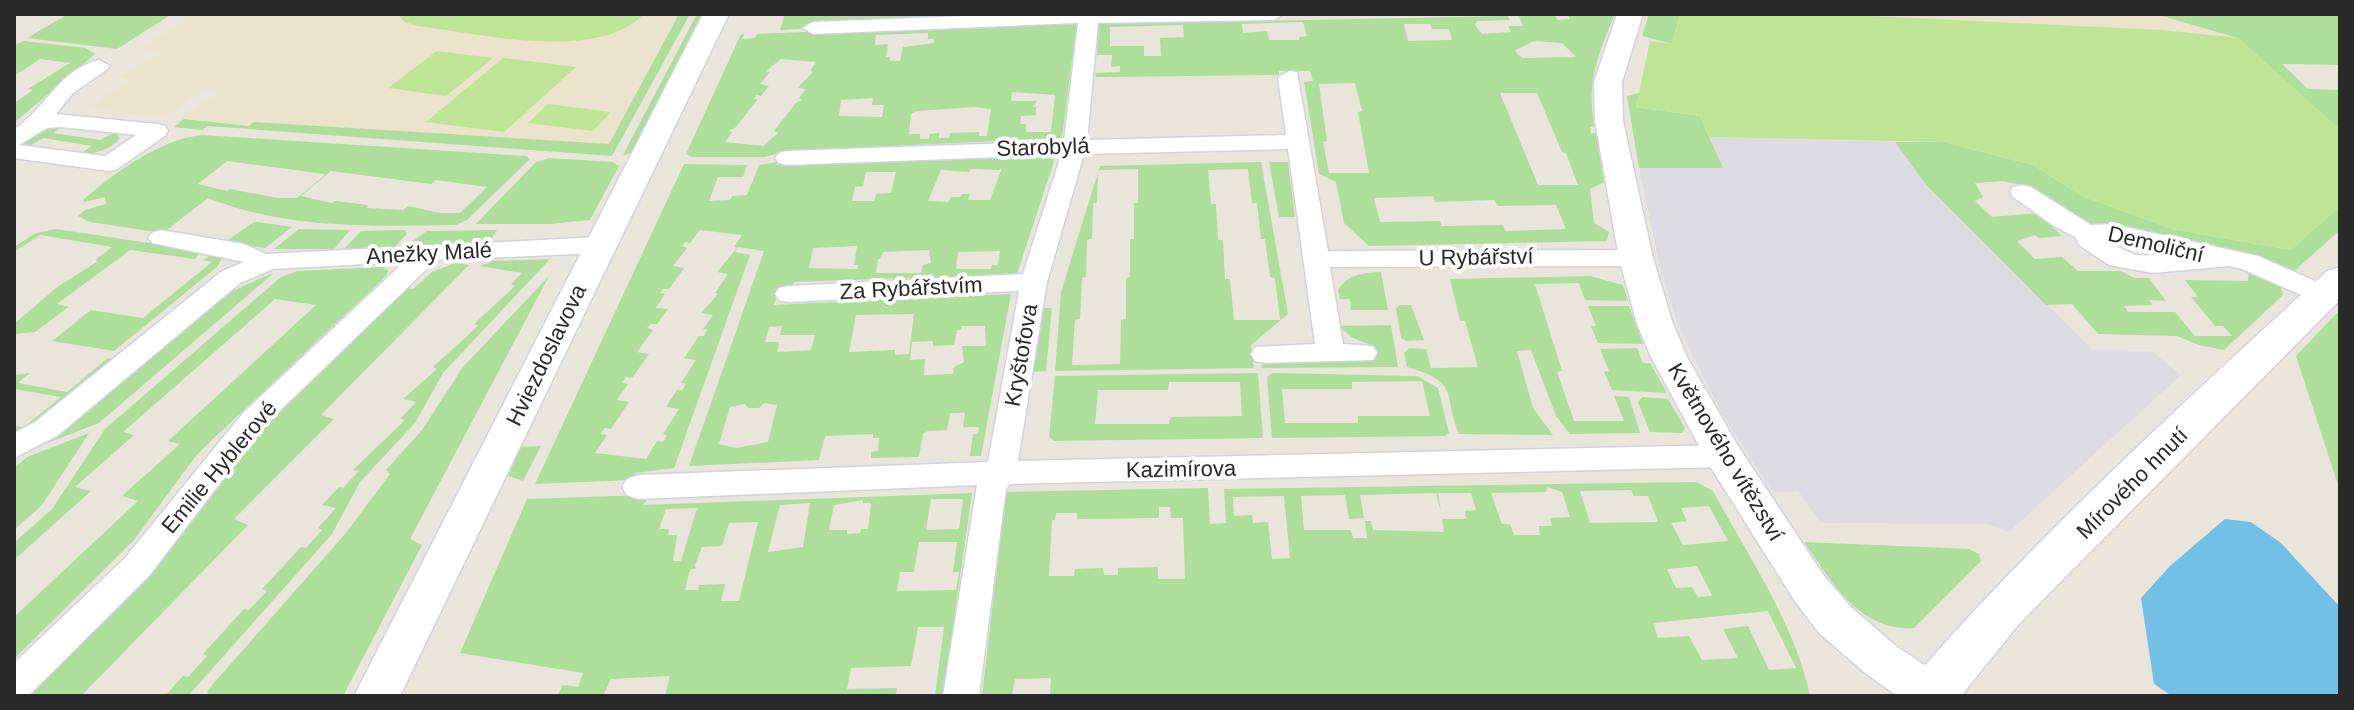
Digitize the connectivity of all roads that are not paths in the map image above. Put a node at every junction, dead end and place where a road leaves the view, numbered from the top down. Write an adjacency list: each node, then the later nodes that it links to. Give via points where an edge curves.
1 (716, 14): 16 (street, Hviezdoslavova)
2 (1274, 14): 4 (street)
3 (1630, 14): 18 (street, Květnového vítězství, via 1613,63 1608,103)
4 (1089, 15): 5 (street); 11 (street, Kryštofova)
5 (813, 28)
6 (99, 66): 8 (street, via 47,107)
7 (1289, 77): 10 (street)
8 (41, 122): 9 (street); 12 (street, via 157,131 109,164)
9 (14, 139)
10 (1299, 142): 11 (street, Starobylá); 19 (street)
11 (1075, 146): 13 (street, Starobylá); 21 (street, Kryštofova)
12 (14, 151)
13 (787, 158)
14 (2022, 192): 22 (street, Demoliční, via 2087,233 2112,232 2249,262)
15 (161, 238): 20 (street, via 244,252 255,256)
16 (600, 245): 17 (street, Anežky Malé); 33 (street, Hviezdoslavova)
17 (430, 252): 20 (street, Anežky Malé); 31 (street, Emilie Hyblerové, via 253,420 137,567)
18 (1636, 258): 19 (street, U Rybářství); 28 (street, Květnového vítězství, via 1669,357)
19 (1316, 259): 24 (street)
20 (258, 264): 27 (street, Anežky Malé, via 231,277 46,429)
21 (1034, 282): 23 (street, Za Rybářstvím); 29 (street, Kryštofova)
22 (2332, 287): 32 (main road, Mírového hnutí, via 2001,611)
23 (788, 294)
24 (1330, 353): 25 (street); 26 (street)
25 (1363, 353)
26 (1265, 354)
27 (14, 447)
28 (1724, 456): 29 (street, Kazimírova); 32 (street, Květnového vítězství, via 1835,620 1880,659)
29 (1001, 473): 30 (street, Kazimírova); 34 (street, Kryštofova, via 991,487)
30 (638, 487)
31 (14, 686)
32 (1938, 695)
33 (377, 696)
34 (961, 696)

